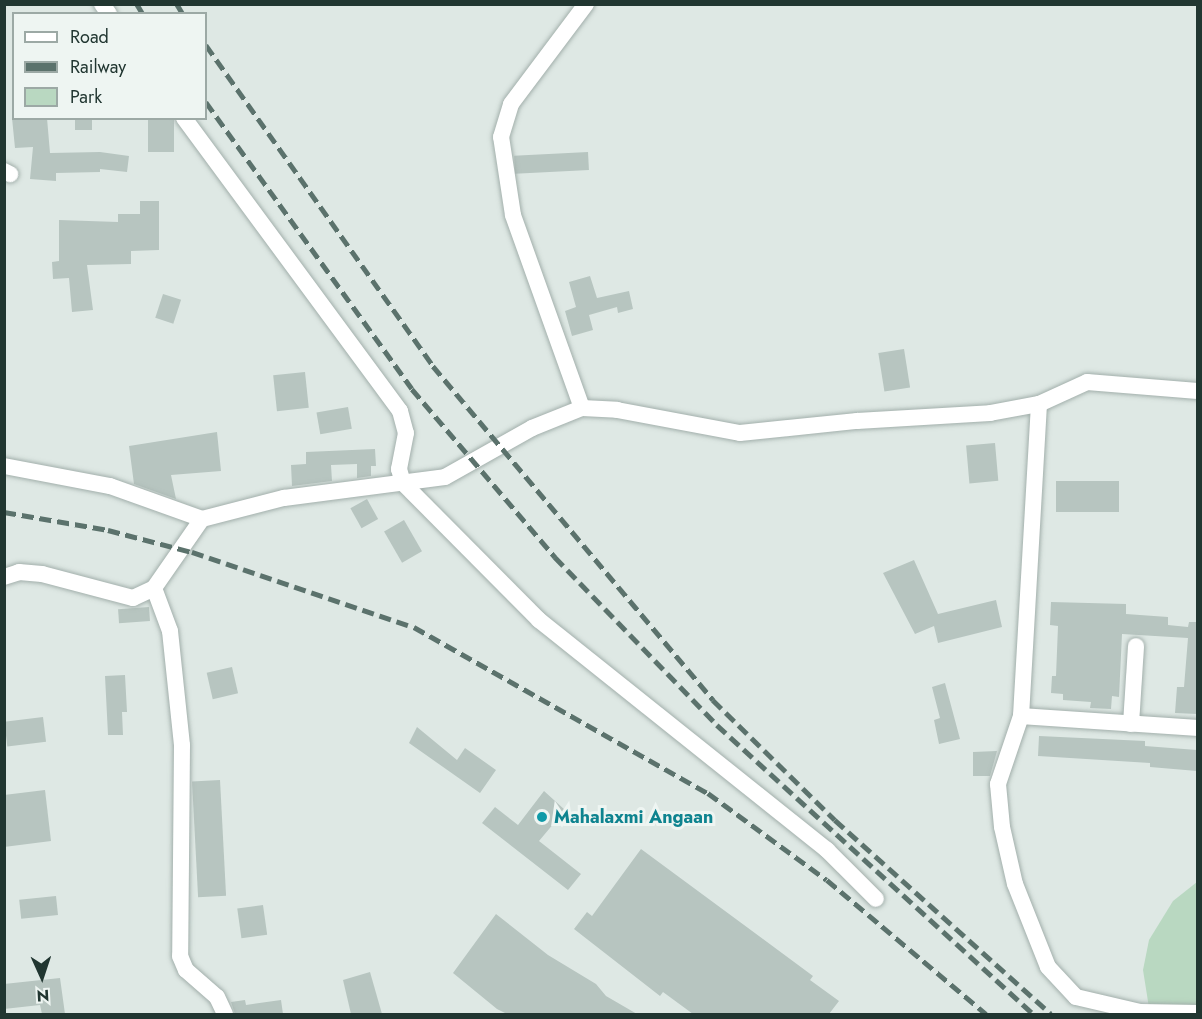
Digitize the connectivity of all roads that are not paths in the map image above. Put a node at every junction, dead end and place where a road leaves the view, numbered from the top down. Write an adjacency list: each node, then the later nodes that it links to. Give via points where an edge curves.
1 (586, 4): 5 (street, via 511,104 501,136 513,215)
2 (185, 120): 7 (street, via 400,411 406,433 399,469)
3 (1197, 391): 4 (street, via 1087,382)
4 (1039, 404): 5 (street, via 990,413 857,421 740,434 617,410); 12 (street)
5 (582, 408): 7 (street, via 532,428 445,477)
6 (4, 466): 8 (street, via 110,486)
7 (403, 483): 8 (street, via 284,498); 15 (street, via 539,620 826,850)
8 (202, 519): 10 (street)
9 (4, 577): 10 (street, via 19,572 42,574 133,598)
10 (154, 588): 17 (street, via 170,632 182,745 180,956 186,970 217,997)
11 (1136, 646): 13 (street)
12 (1021, 716): 13 (street); 16 (street, via 998,784 998,800 1015,884 1048,967 1076,997 1105,1007 1140,1012)
13 (1131, 724): 14 (street)
14 (1197, 728)
15 (876, 899)
16 (1197, 1012)
17 (225, 1014)

